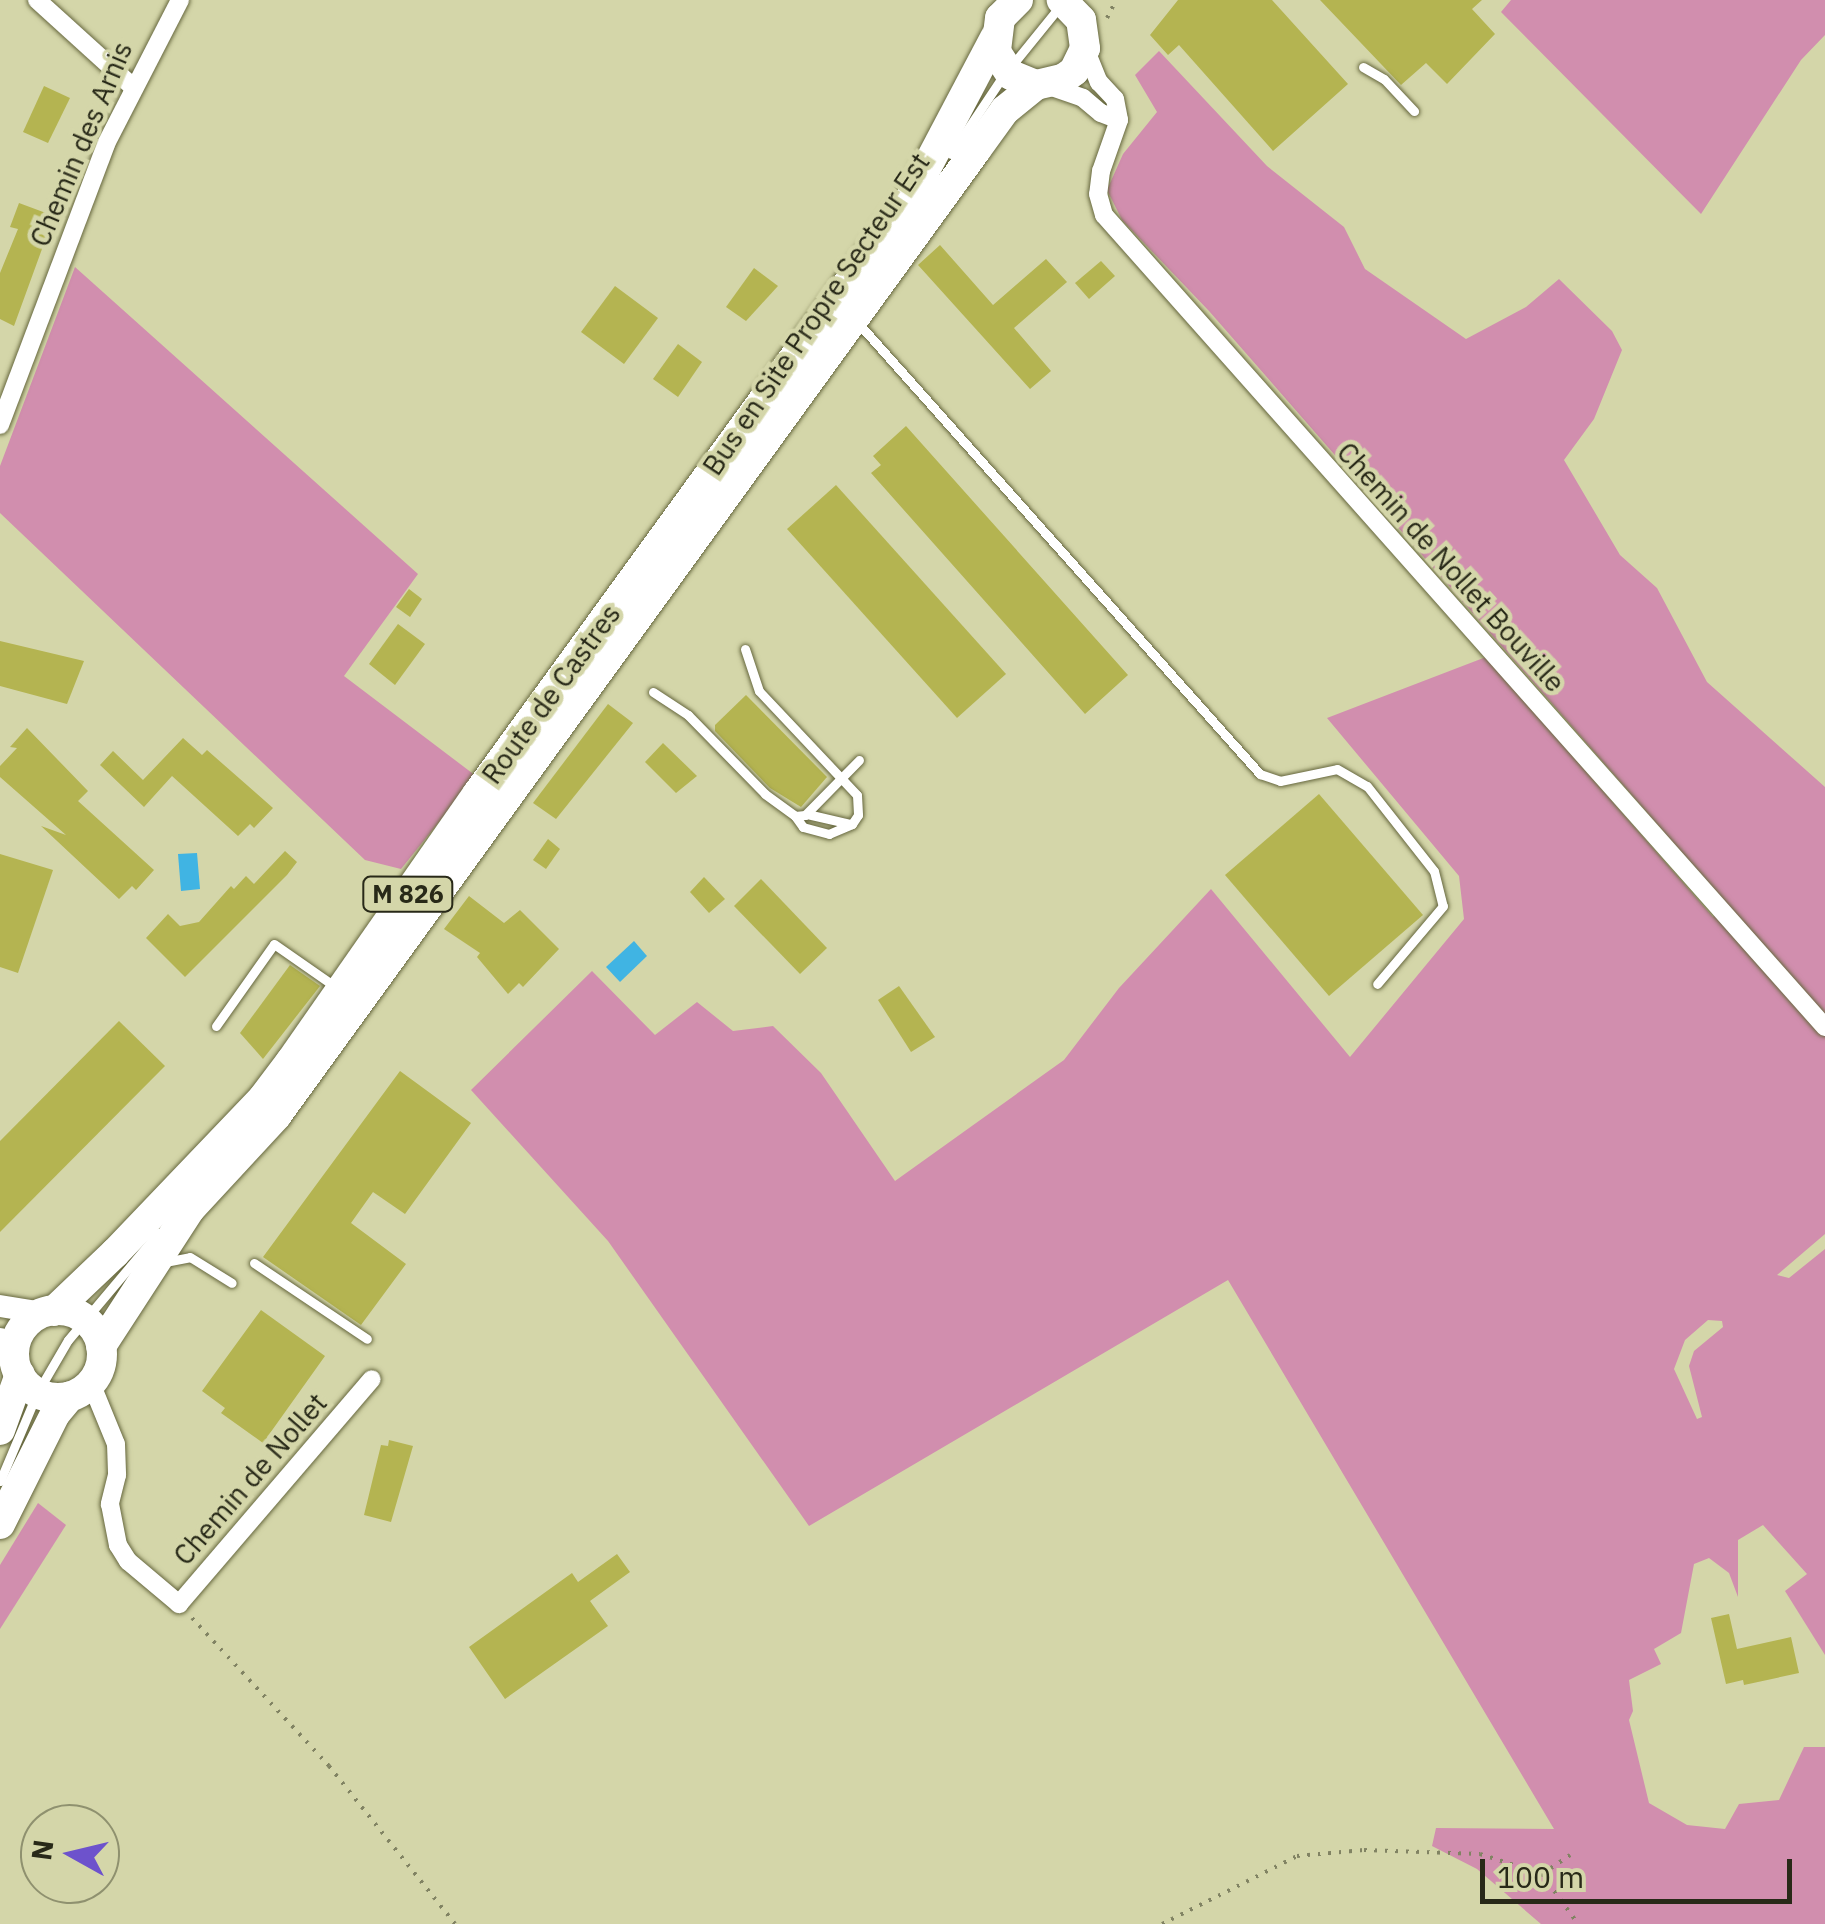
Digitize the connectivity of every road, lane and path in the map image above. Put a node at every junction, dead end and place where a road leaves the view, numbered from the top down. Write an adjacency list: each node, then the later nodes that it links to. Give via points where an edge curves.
1 (36, 0): 11 (street)
2 (180, 0): 11 (street, Chemin des Arnis)
3 (1018, 0): 6 (main road, Route de Castres, via 1000,18)
4 (1064, 0): 7 (main road); 9 (lane, Bus en Site Propre Secteur Est)
5 (1098, 0): 7 (main road)
6 (995, 38): 9 (main road); 16 (main road, Route de Castres / M 826)
7 (1085, 38): 10 (main road, Route de Castres, via 1074,71); 13 (street)
8 (1364, 67): 12 (lane)
9 (1007, 71): 10 (main road); 14 (lane, Bus en Site Propre Secteur Est)
10 (1041, 85): 13 (street, via 1083,98); 19 (main road, Route de Castres / M 826, via 1006,110)
11 (132, 86): 18 (street, Chemin des Arnis)
12 (1414, 111)
13 (1119, 120): 30 (street, Chemin de Nollet Bouville, via 1101,171 1104,215)
14 (954, 147): 15 (lane, Bus en Site Propre Secteur Est); 16 (lane, Bus en Site Propre Secteur Est)
15 (946, 162)
16 (920, 193): 19 (lane, Bus en Site Propre Secteur Est, via 731,468); 20 (main road, Route de Castres / M 826)
17 (859, 324): 27 (lane, via 1260,774 1280,781 1337,769 1367,786 1434,871 1443,906)
18 (0, 425)
19 (716, 506): 31 (main road, Route de Castres / M 826, via 316,1063)
20 (679, 518): 28 (main road, Route de Castres / M 826); 31 (lane, via 652,574 353,995 281,1093 204,1177)
21 (745, 649): 24 (lane, via 759,691)
22 (653, 692): 25 (lane, via 688,716 766,794)
23 (859, 760): 24 (lane)
24 (842, 776): 25 (lane); 26 (lane, via 857,794)
25 (800, 816): 26 (lane); 26 (lane, via 814,832 829,834)
26 (852, 824)
27 (1377, 984)
28 (342, 991): 29 (lane, via 274,944); 35 (main road, Route de Castres / M 826, via 263,1098 116,1254)
29 (216, 1026)
30 (1825, 1027)
31 (147, 1261): 33 (lane, via 190,1257); 36 (lane); 38 (main road, Route de Castres / M 826)
32 (254, 1263): 37 (lane)
33 (232, 1282)
34 (0, 1306): 35 (street)
35 (49, 1312): 36 (main road); 39 (main road, M 826, via 20,1332)
36 (85, 1319): 38 (main road); 39 (lane)
37 (367, 1339)
38 (101, 1346): 41 (main road, M 826, via 100,1366)
39 (18, 1364): 41 (main road); 42 (main road, M 826); 43 (lane)
40 (372, 1379): 45 (street, Chemin de Nollet)
41 (80, 1390): 44 (main road, M 826, via 55,1414); 45 (street, Chemin de Nollet, via 116,1444 110,1504 118,1545)
42 (0, 1430)
43 (0, 1480)
44 (0, 1524)
45 (179, 1604): 48 (path, via 329,1766)
46 (1570, 1855): 47 (path)
47 (1542, 1874): 49 (path, via 1480,1854 1322,1852 1270,1867); 50 (path)
48 (454, 1924)
49 (1162, 1924)
50 (1578, 1924)

